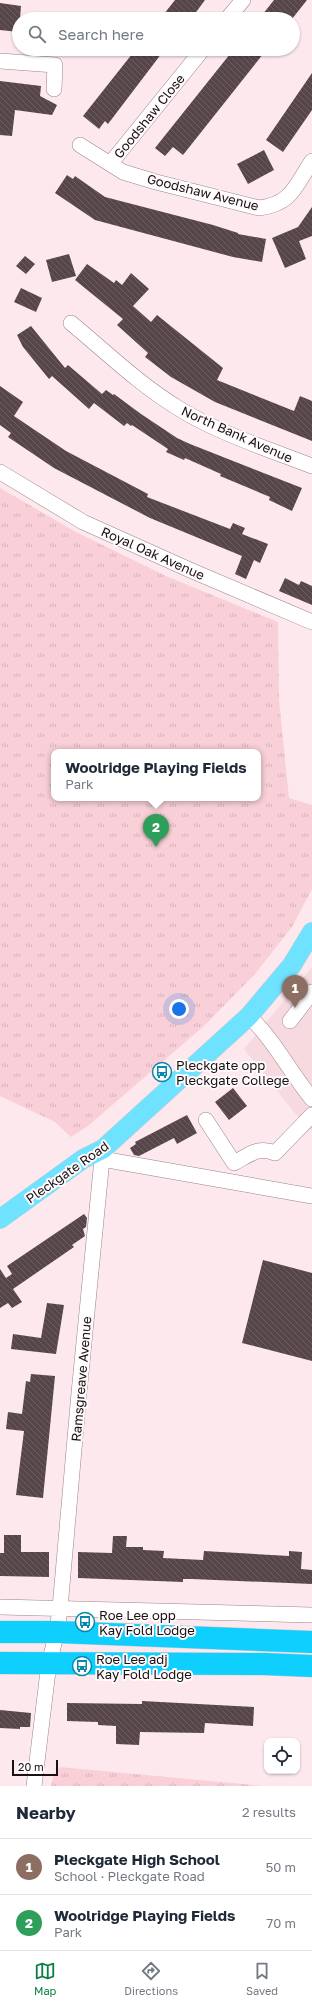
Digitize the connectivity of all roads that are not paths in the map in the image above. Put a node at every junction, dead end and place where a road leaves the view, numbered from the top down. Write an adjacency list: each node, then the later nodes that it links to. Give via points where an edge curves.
1 (242, 0): 2 (street)
2 (233, 12)
3 (197, 56): 8 (street, Goodshaw Close)
4 (0, 61): 5 (street, via 55,65)
5 (54, 89)
6 (80, 145): 8 (street, Goodshaw Avenue)
7 (312, 161): 8 (street, Goodshaw Avenue, via 288,197 274,206 259,208 156,182 124,172)
8 (110, 164)
9 (71, 323): 10 (street, North Bank Avenue, via 114,361 178,408 256,444)
10 (312, 466)
11 (0, 472): 12 (street, Royal Oak Avenue, via 83,522)
12 (312, 622)
13 (311, 937): 15 (main road, Pleckgate Road)
14 (312, 992): 16 (street)
15 (249, 1016): 17 (street, via 262,1029); 20 (main road, Pleckgate Road)
16 (290, 1021)
17 (312, 1100)
18 (312, 1115): 19 (street, via 275,1153 266,1149 234,1163)
19 (206, 1120)
20 (103, 1154): 21 (street); 22 (main road, Pleckgate Road, via 83,1159); 24 (street, Ramsgreave Avenue)
21 (312, 1196)
22 (0, 1219)
23 (0, 1607): 24 (street)
24 (60, 1608): 25 (street); 27 (street, Ramsgreave Avenue)
25 (312, 1615)
26 (0, 1632): 27 (highway)
27 (57, 1632): 28 (highway); 30 (street, Ramsgreave Avenue)
28 (312, 1642)
29 (0, 1663): 30 (highway)
30 (49, 1663): 31 (highway); 32 (street, Ramsgreave Avenue)
31 (312, 1666)
32 (34, 1786)

